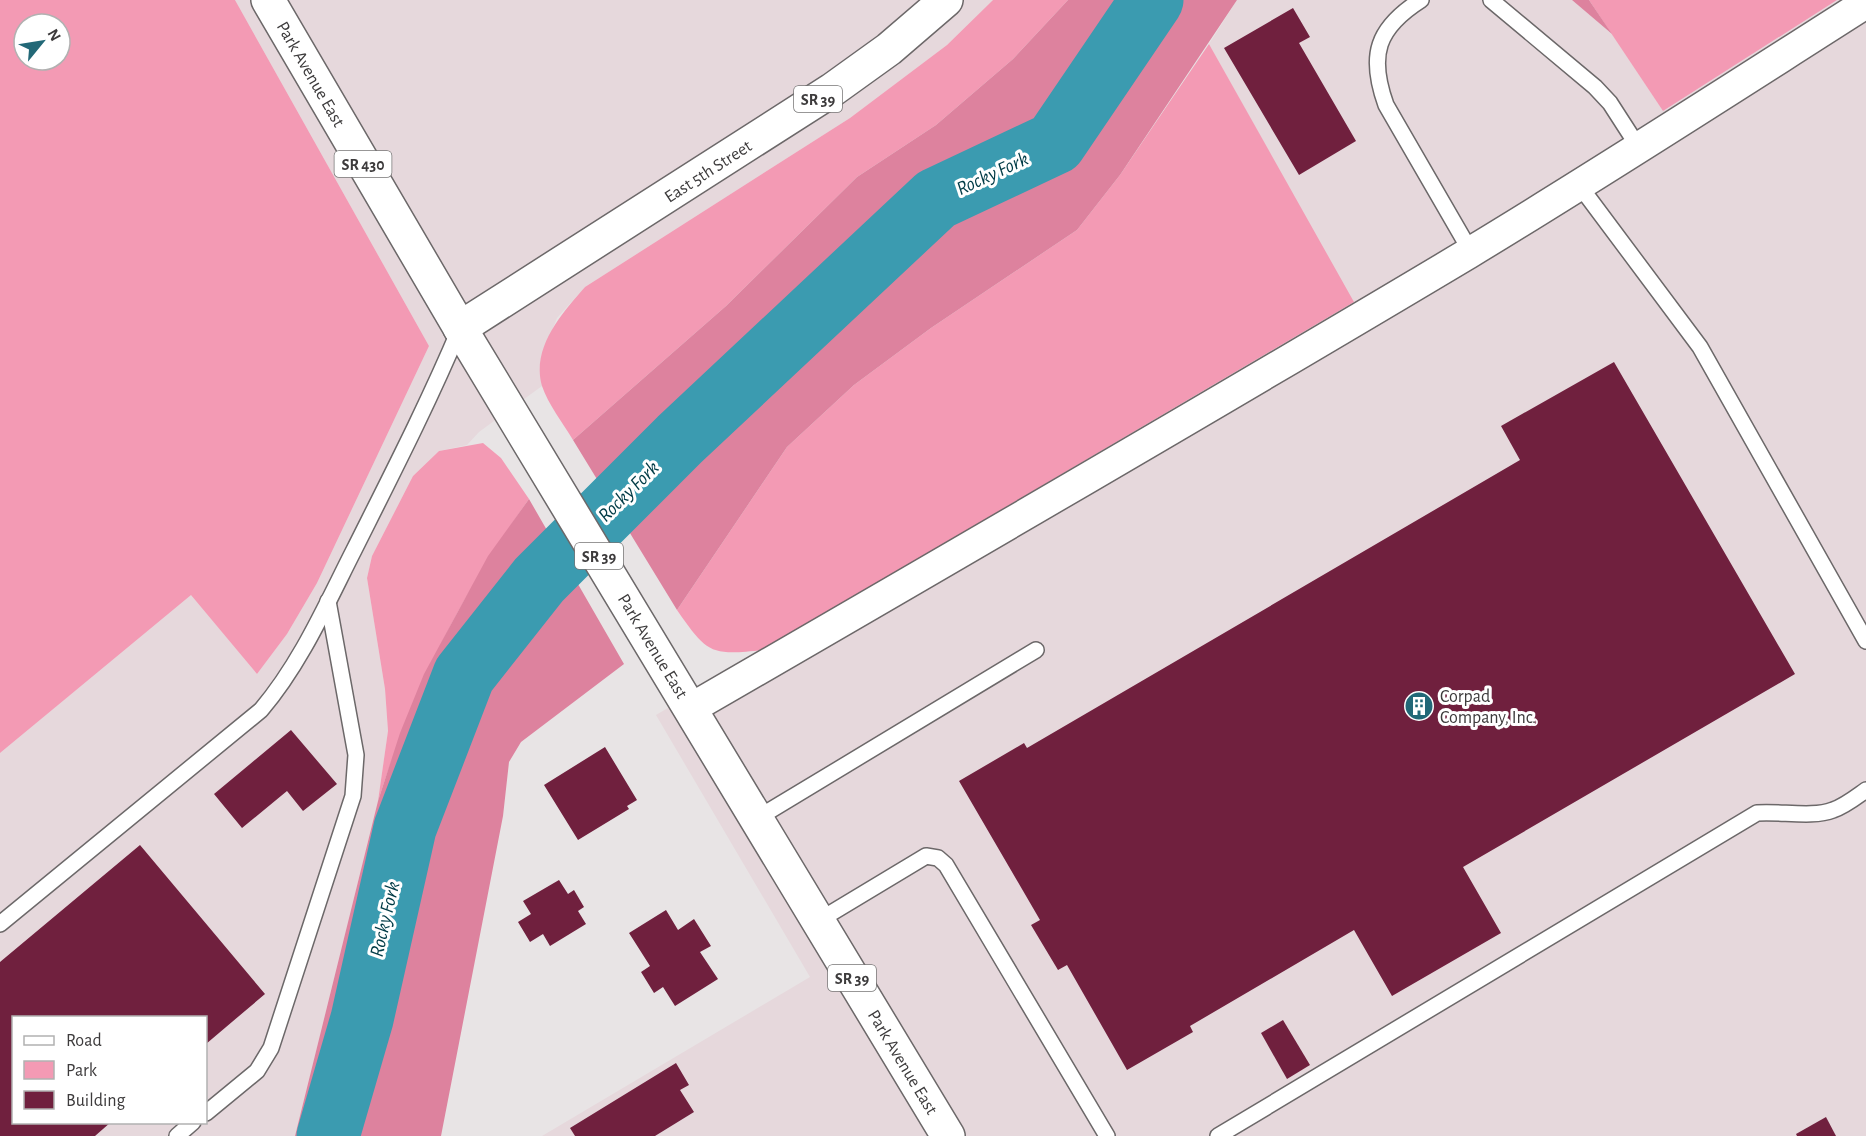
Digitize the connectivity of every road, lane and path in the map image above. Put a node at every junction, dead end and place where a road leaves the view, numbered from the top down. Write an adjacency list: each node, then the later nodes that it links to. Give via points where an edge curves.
1 (268, 0): 9 (main road, Park Avenue East / SR 430)
2 (946, 0): 9 (main road, East 5th Street / SR 39, via 889,49 832,90)
3 (1421, 0): 8 (lane, via 1383,34 1378,50 1378,84 1386,105)
4 (1491, 0): 6 (lane, via 1595,87)
5 (1866, 3): 6 (street)
6 (1639, 148): 7 (street)
7 (1579, 185): 8 (street); 11 (lane, via 1700,347)
8 (1471, 252): 13 (street)
9 (460, 328): 10 (lane, via 428,403); 13 (main road, Park Avenue East / SR 39)
10 (328, 602): 17 (lane, via 283,684 261,710); 18 (lane, via 356,755 353,796 271,1048 257,1071)
11 (1866, 641)
12 (1036, 650): 15 (lane)
13 (690, 709): 15 (main road, Park Avenue East / SR 39)
14 (1866, 790): 23 (lane, via 1833,810 1815,815 1757,813)
15 (756, 819): 16 (main road, Park Avenue East / SR 39)
16 (818, 921): 21 (main road, Park Avenue East / SR 39); 22 (lane, via 926,856 938,858 946,865)
17 (0, 924)
18 (207, 1112)
19 (191, 1124): 20 (lane)
20 (177, 1136)
21 (948, 1136)
22 (1107, 1136)
23 (1218, 1136)

